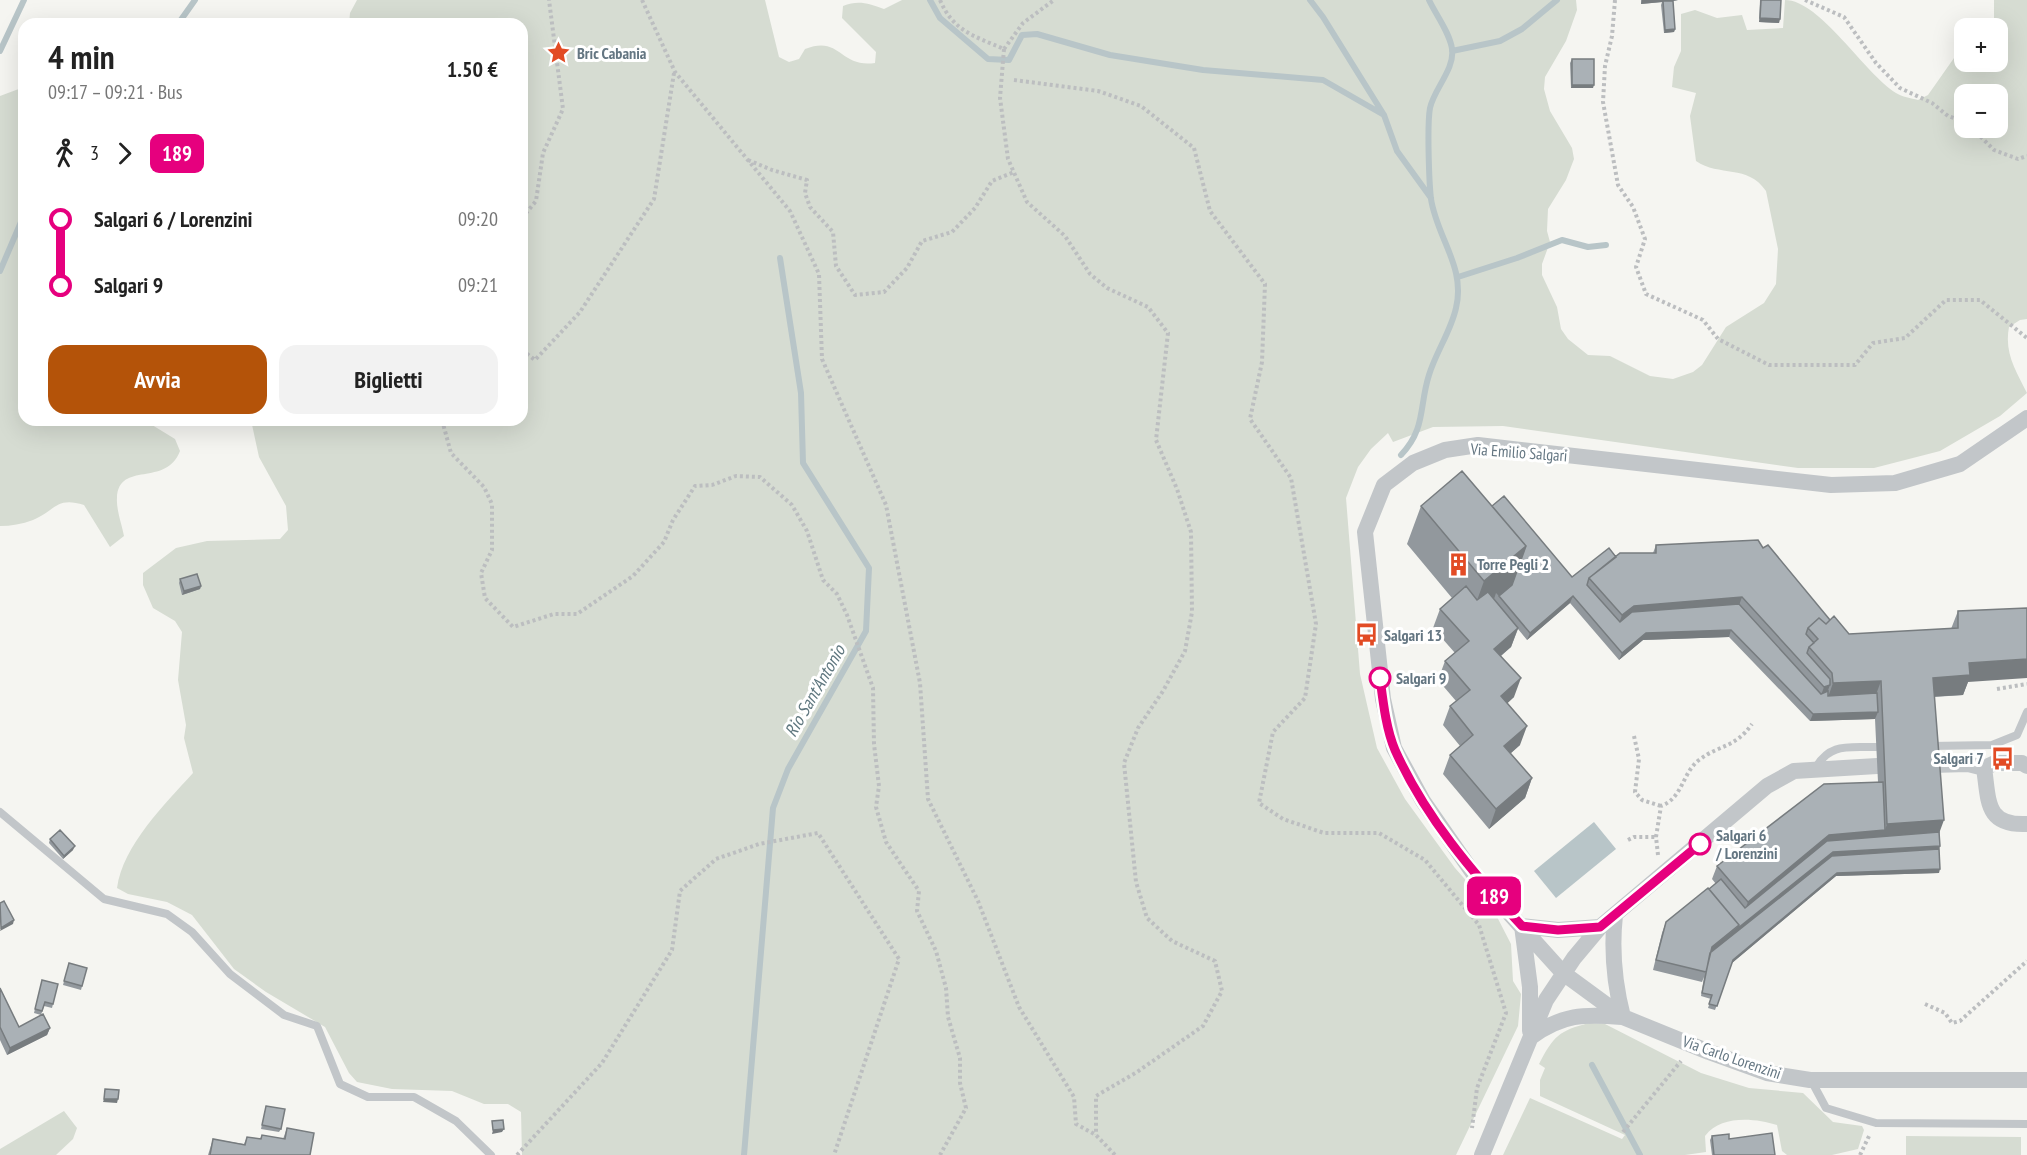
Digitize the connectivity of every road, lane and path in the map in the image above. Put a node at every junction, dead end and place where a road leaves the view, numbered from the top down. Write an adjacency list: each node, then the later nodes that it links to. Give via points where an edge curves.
1 (549, 0): 15 (path, via 563,109 543,153 536,201)
2 (642, 0): 8 (path)
3 (940, 0): 7 (path, via 948,18 971,35)
4 (1054, 0): 7 (path, via 1023,23)
5 (1615, 0): 16 (path, via 1603,102 1618,185 1633,207 1645,239 1636,267 1646,294 1703,320 1718,339 1769,365 1855,365 1873,343 1905,338 1946,300 1980,300)
6 (1805, 0): 10 (path, via 1844,17 1876,63 1900,88)
7 (1004, 49): 14 (path, via 1000,98 1008,159)
8 (675, 72): 13 (path); 17 (path, via 654,199 580,312 535,360)
9 (1014, 80): 53 (path, via 1098,91 1141,106 1194,148 1209,211 1265,284 1262,362 1250,419 1291,478 1316,624 1305,698 1273,732 1259,802 1283,819 1324,833 1379,833 1425,860 1479,925 1506,1013 1477,1088)
10 (1954, 118)
11 (1982, 138): 12 (path, via 1994,150 2018,159)
12 (2027, 156)
13 (747, 159): 14 (path, via 807,180 805,193 810,207 833,232 836,266 855,295 884,292 908,268 922,242 952,232 975,208 992,181); 52 (path, via 790,211 819,274 822,359 886,505 920,683 928,799 978,901 1019,1007 1074,1097 1076,1124)
14 (1014, 172): 52 (path, via 1027,202 1065,236 1090,274 1107,288 1148,307 1168,333 1156,440 1191,532 1192,612 1185,651 1138,728 1124,763 1136,882 1147,918 1172,941 1215,961 1222,991 1203,1026 1096,1096)
15 (528, 211)
16 (2027, 338)
17 (528, 355)
18 (2027, 418): 39 (street, Via Emilio Salgari, via 1960,464 1895,483 1831,485 1478,446 1445,450 1413,463 1384,485 1365,532 1383,699 1394,748 1423,801 1473,873)
19 (444, 426): 57 (path, via 452,453 484,488 492,504 492,550 481,573 485,598 513,627 554,614 577,614 633,576 664,542 695,486 712,485 736,476 760,477 792,505 807,531 823,580 837,594 847,615 873,688 879,786 876,807 886,842 919,891 917,912 936,951 946,988 966,1107)
20 (2027, 684): 21 (path)
21 (1997, 689)
22 (2027, 712): 25 (lane, via 2017,735 2002,743)
23 (1752, 724): 32 (path, via 1733,744 1699,760 1675,796)
24 (1634, 736): 32 (path, via 1639,759 1635,792 1642,800)
25 (1929, 746)
26 (1876, 747): 30 (lane, via 1839,748 1822,757)
27 (1931, 765): 31 (street, via 1968,764)
28 (1877, 766): 30 (street)
29 (2027, 766): 31 (street, via 1995,763)
30 (1815, 768): 37 (street, via 1794,771 1767,786)
31 (1984, 768): 34 (street, via 1992,812 2010,825)
32 (1660, 806): 35 (path)
33 (0, 812): 54 (lane, via 104,899 167,914 192,932 231,974 284,1015 317,1026 340,1084 368,1097 414,1097 456,1121)
34 (2027, 824)
35 (1656, 837): 36 (path); 37 (path, via 1657,852)
36 (1628, 840)
37 (1668, 871): 38 (street)
38 (1614, 915): 40 (street); 44 (street, via 1612,959)
39 (1522, 926): 40 (street, via 1558,930); 42 (street, Via Emilio Salgari); 45 (street, via 1530,987)
40 (1600, 927): 42 (street)
41 (2027, 961): 43 (path, via 1960,1021 1952,1023 1945,1013)
42 (1563, 973): 44 (street, Via Carlo Lorenzini); 45 (street)
43 (1925, 1004)
44 (1623, 1017): 45 (street, via 1570,1016 1551,1023); 46 (street, Via Carlo Lorenzini)
45 (1530, 1038): 59 (street)
46 (1693, 1046): 47 (street, Via Carlo Lorenzini, via 1767,1073); 51 (path)
47 (1810, 1080): 48 (street, Via Carlo Lorenzini); 49 (lane, via 1826,1108)
48 (2027, 1080)
49 (1876, 1123): 50 (lane); 60 (path)
50 (2027, 1124)
51 (1623, 1132)
52 (1096, 1135): 58 (path)
53 (1471, 1137)
54 (491, 1155)
55 (517, 1155): 56 (path, via 602,1064 672,950 680,891 716,859 759,844 818,833 899,959)
56 (834, 1155)
57 (940, 1155)
58 (1115, 1155)
59 (1482, 1155)
60 (1860, 1155)

